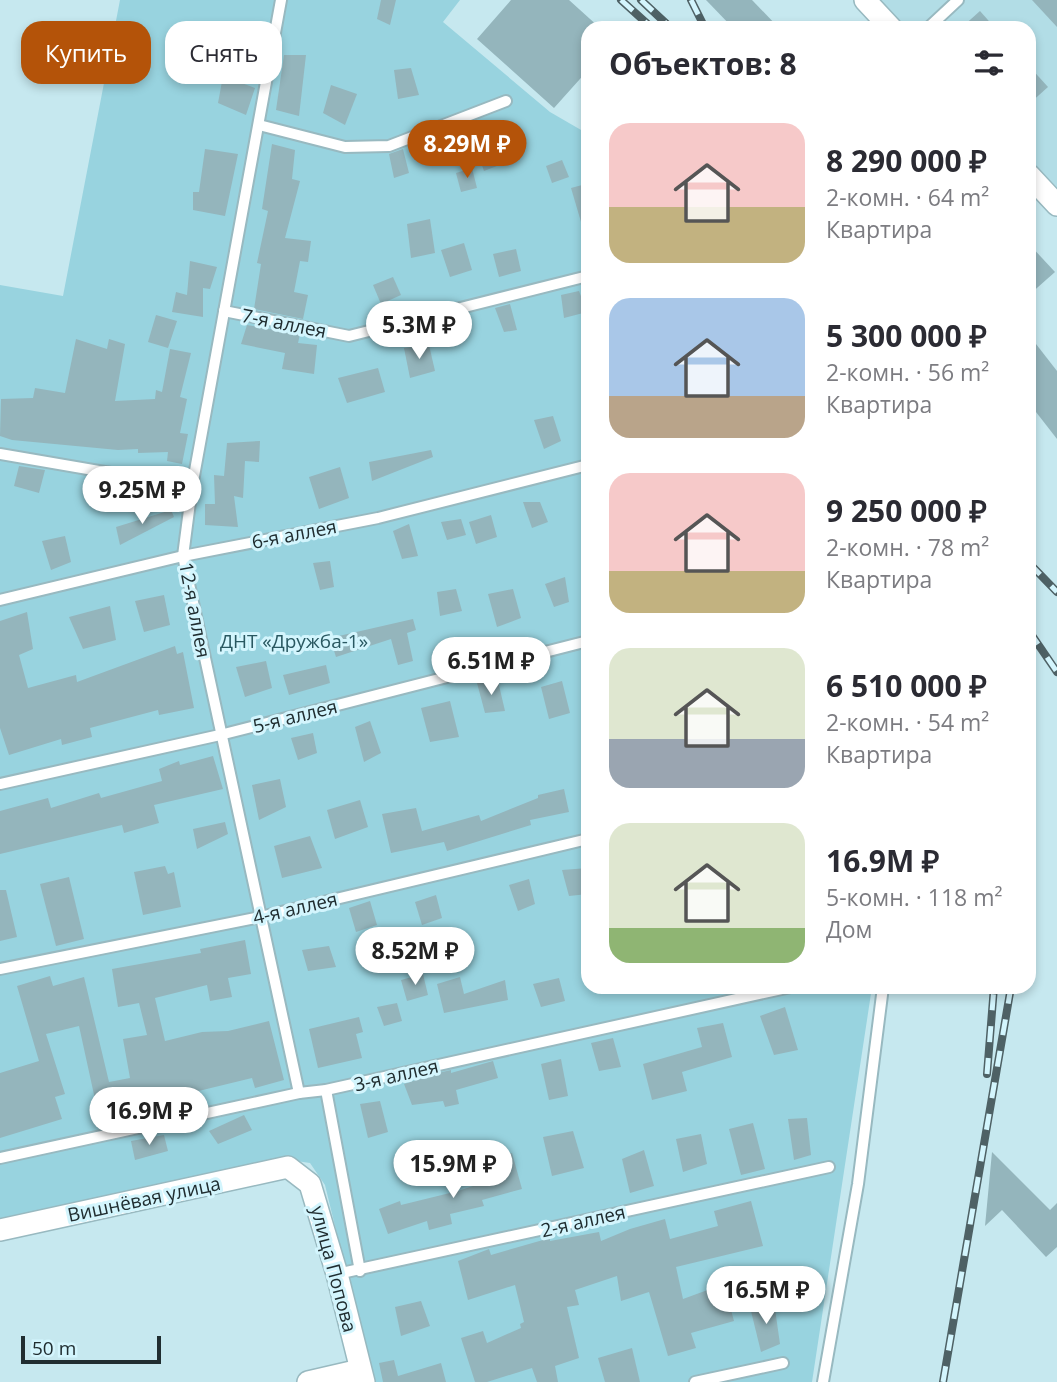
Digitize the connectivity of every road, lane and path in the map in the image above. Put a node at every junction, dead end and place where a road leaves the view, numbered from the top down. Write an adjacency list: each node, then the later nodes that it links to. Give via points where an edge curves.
1 (281, 0): 7 (lane, 12-я аллея)
2 (865, 0): 4 (street)
3 (958, 0): 5 (lane)
4 (884, 21)
5 (936, 21)
6 (506, 101): 7 (lane, via 389,146 345,146)
7 (259, 125): 11 (lane, 12-я аллея)
8 (1036, 182): 9 (street)
9 (1057, 205)
10 (581, 278): 11 (lane, 7-я аллея, via 348,336)
11 (223, 312): 14 (lane, 12-я аллея)
12 (0, 454): 14 (lane)
13 (581, 467): 15 (lane, 6-я аллея, via 378,518)
14 (192, 487): 15 (lane, 12-я аллея)
15 (183, 556): 16 (lane, 6-я аллея); 18 (lane, 12-я аллея)
16 (0, 600)
17 (581, 643): 18 (lane, 5-я аллея)
18 (220, 735): 19 (lane, 5-я аллея); 21 (lane, 12-я аллея)
19 (0, 784)
20 (581, 841): 21 (lane, 4-я аллея)
21 (260, 917): 22 (lane, 4-я аллея); 26 (lane, 12-я аллея)
22 (0, 969)
23 (759, 994): 25 (lane, 3-я аллея)
24 (882, 994): 37 (lane, via 858,1184)
25 (326, 1090): 26 (lane, 3-я аллея); 31 (lane)
26 (299, 1093): 27 (lane, 3-я аллея)
27 (0, 1158)
28 (288, 1167): 30 (street, Вишнёвая улица); 32 (street, улица Попова, via 310,1184)
29 (829, 1167): 31 (lane, 2-я аллея)
30 (0, 1230)
31 (359, 1271): 32 (lane, 2-я аллея)
32 (337, 1275): 34 (street, улица Попова)
33 (783, 1363): 36 (lane)
34 (362, 1376): 35 (street)
35 (308, 1382)
36 (695, 1382)
37 (823, 1382)

